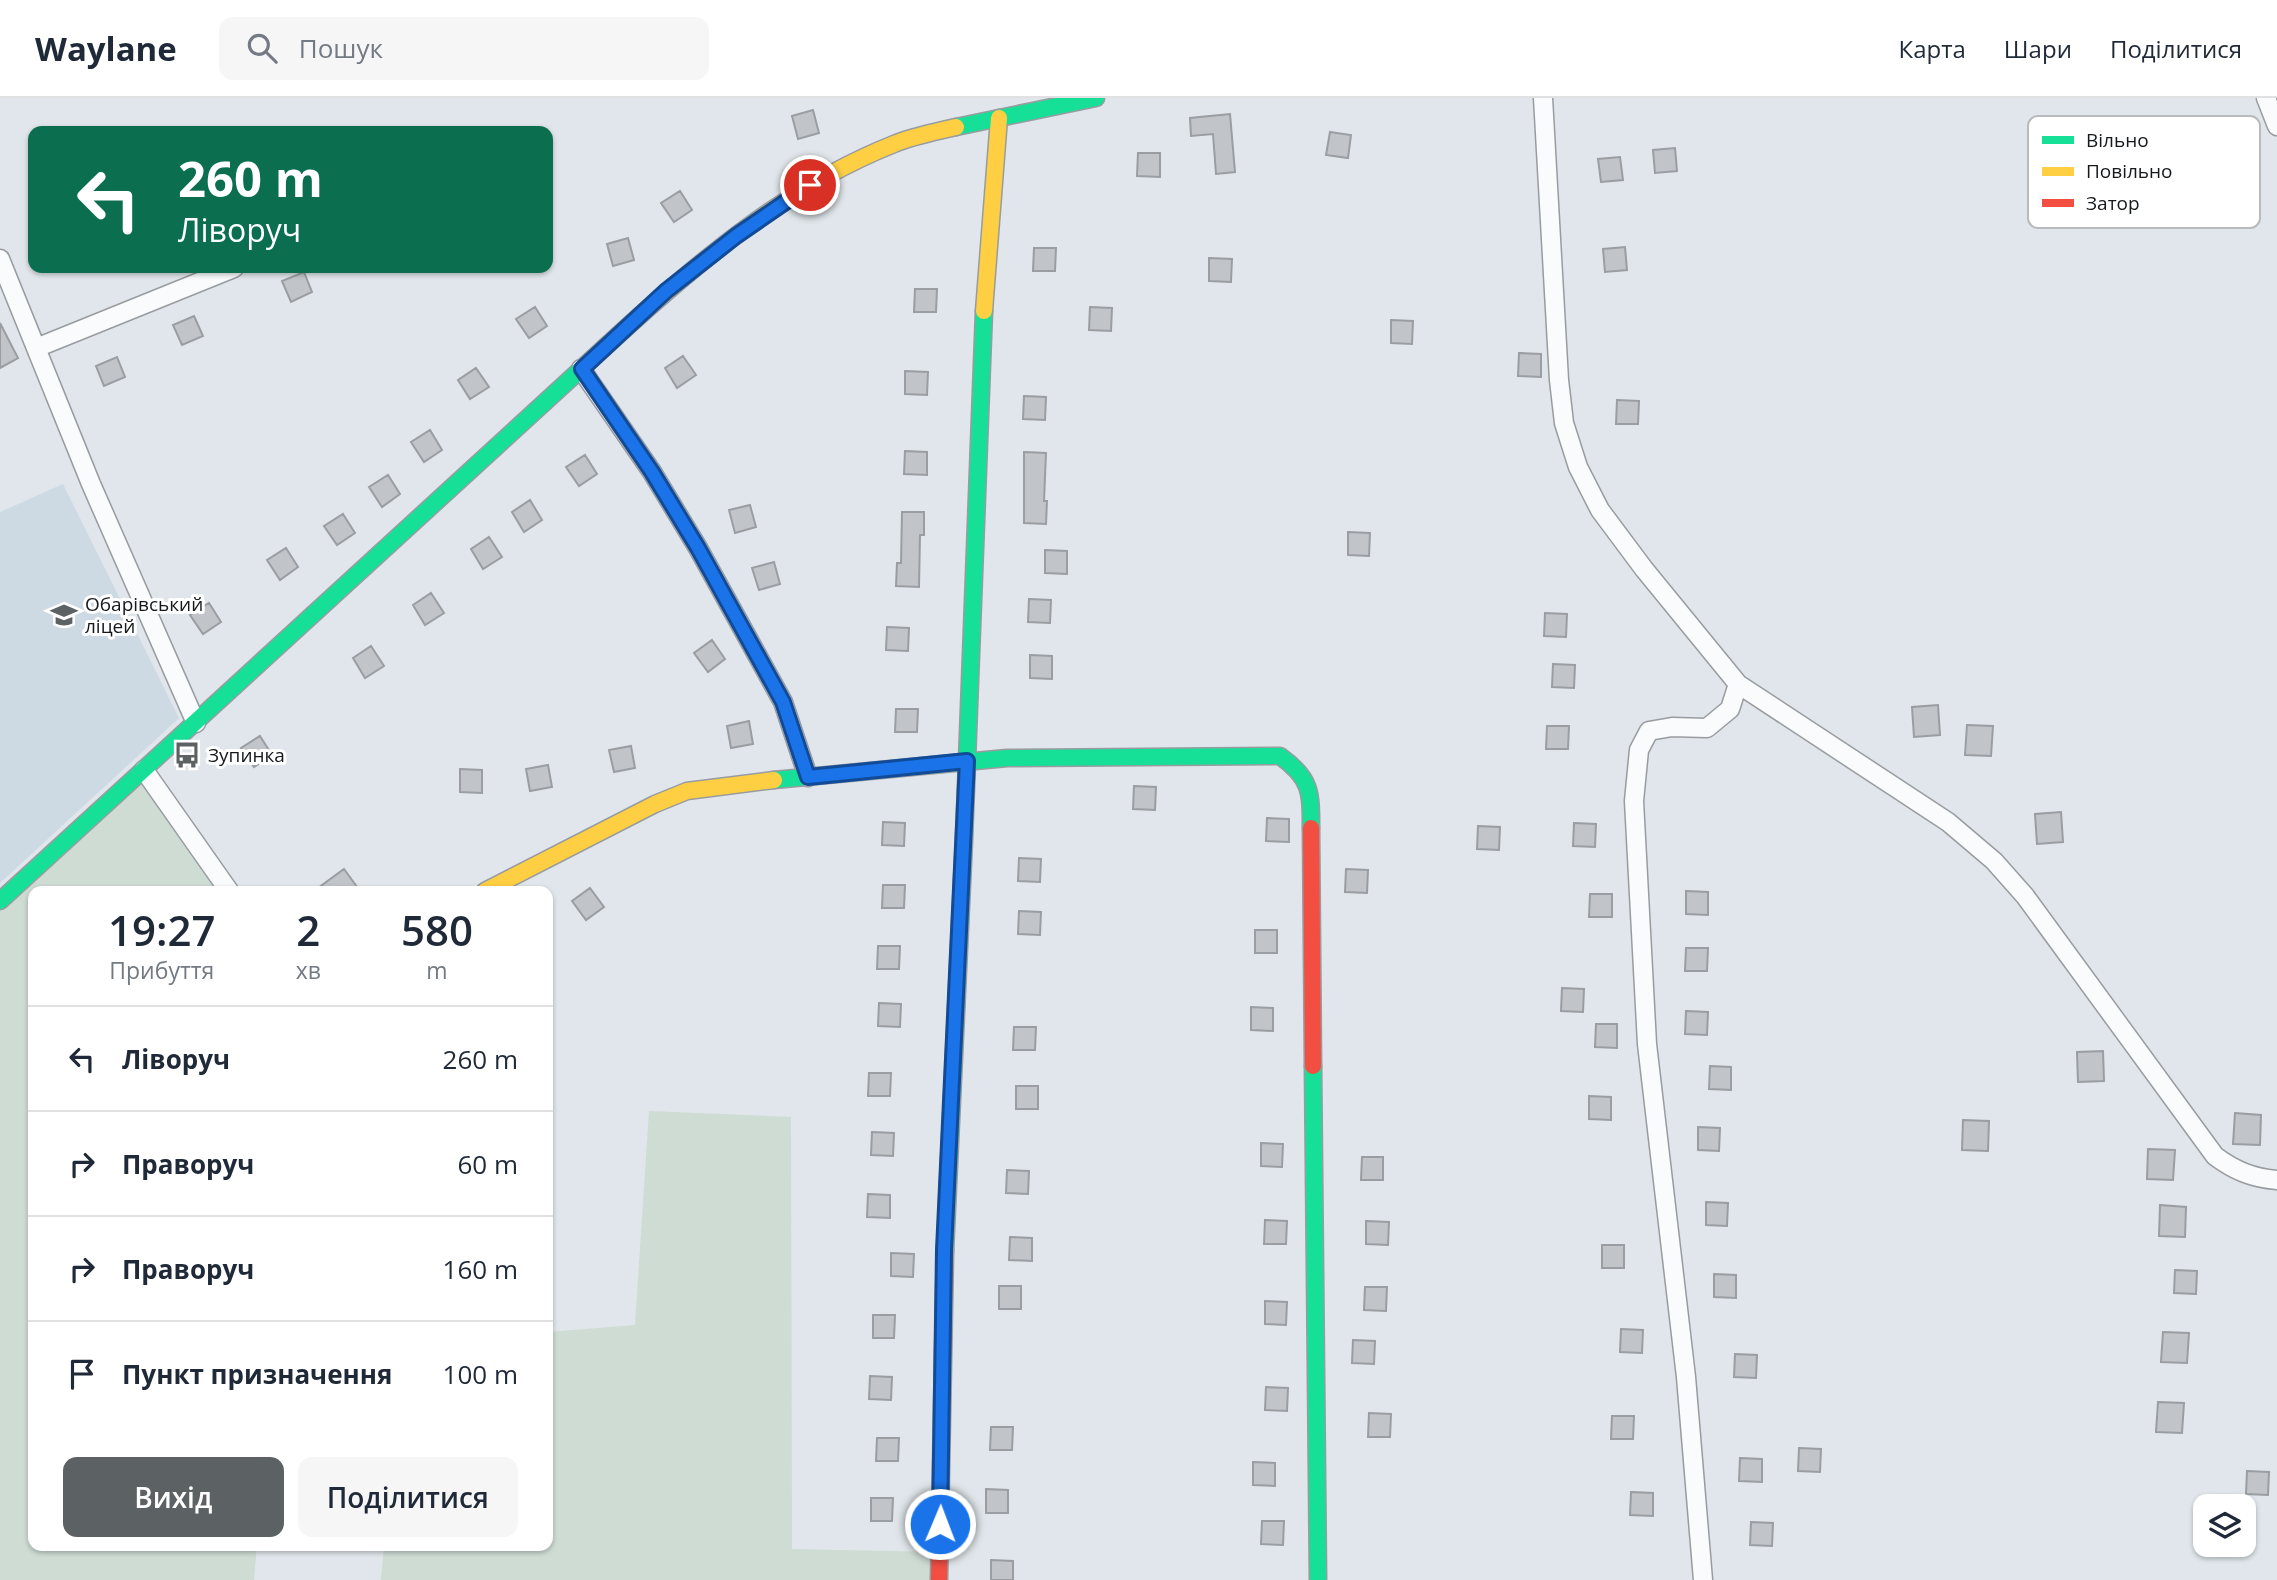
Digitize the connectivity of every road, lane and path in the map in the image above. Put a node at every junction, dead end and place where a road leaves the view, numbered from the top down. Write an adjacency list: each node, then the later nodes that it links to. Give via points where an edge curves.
1 (1096, 98): 4 (street)
2 (1544, 98): 10 (street, via 1559,380 1564,423 1578,467 1600,510)
3 (2266, 98): 5 (street)
4 (999, 118): 9 (street, via 895,143 810,185 666,291); 12 (street, via 985,286)
5 (2277, 126)
6 (0, 259): 8 (street)
7 (222, 273): 8 (street)
8 (36, 348): 11 (street)
9 (582, 369): 11 (street); 14 (street, via 698,548 783,702)
10 (1738, 684): 18 (street, via 1948,822 1994,861 2025,896 2215,1156 2254,1178); 21 (street, via 1731,709 1707,728 1648,731 1639,750 1634,802 1647,1044 1686,1377)
11 (196, 723): 13 (street)
12 (967, 761): 14 (street); 19 (street, via 944,1250); 20 (street, via 1280,757 1297,768 1311,793)
13 (144, 770): 15 (street); 17 (street)
14 (808, 777): 16 (street, via 687,791)
15 (225, 886)
16 (495, 886)
17 (0, 901)
18 (2277, 1180)
19 (939, 1580)
20 (1318, 1580)
21 (1703, 1580)

